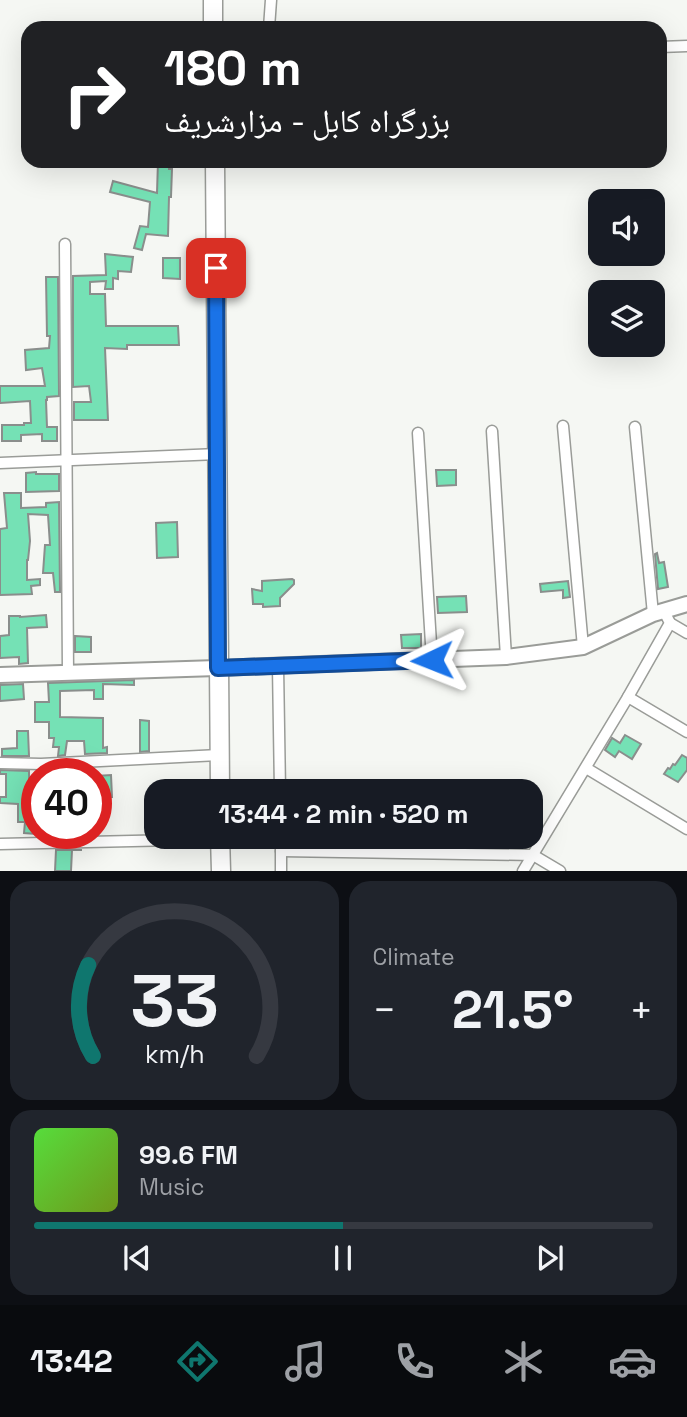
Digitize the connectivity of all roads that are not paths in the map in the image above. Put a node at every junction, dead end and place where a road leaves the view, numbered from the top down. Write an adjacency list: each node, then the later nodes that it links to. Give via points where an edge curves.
1 (213, 0): 3 (highway)
2 (271, 0): 4 (street)
3 (213, 21)
4 (270, 21)
5 (687, 46): 6 (street)
6 (667, 47)
7 (215, 168): 13 (highway)
8 (65, 244): 14 (street)
9 (563, 426): 19 (street)
10 (635, 427): 17 (street)
11 (492, 431): 20 (street)
12 (418, 433): 21 (street)
13 (218, 454): 14 (street); 23 (highway)
14 (66, 461): 15 (street); 24 (street)
15 (0, 463)
16 (687, 604): 17 (street)
17 (662, 616): 18 (street); 19 (street); 26 (street)
18 (687, 633)
19 (583, 647): 20 (street)
20 (506, 657): 21 (street)
21 (432, 660): 22 (street)
22 (278, 666): 23 (street); 32 (street)
23 (218, 668): 24 (street); 28 (highway)
24 (68, 673): 25 (street)
25 (0, 675)
26 (628, 697): 27 (street); 30 (street)
27 (687, 732)
28 (219, 755): 29 (street); 31 (highway)
29 (0, 763)
30 (586, 768): 33 (street); 38 (street)
31 (220, 779)
32 (280, 779)
33 (687, 830)
34 (144, 840): 35 (street)
35 (0, 844)
36 (220, 849): 39 (highway)
37 (281, 851): 38 (street); 40 (street)
38 (533, 855): 41 (street); 42 (street)
39 (221, 871)
40 (281, 871)
41 (523, 871)
42 (560, 871)

